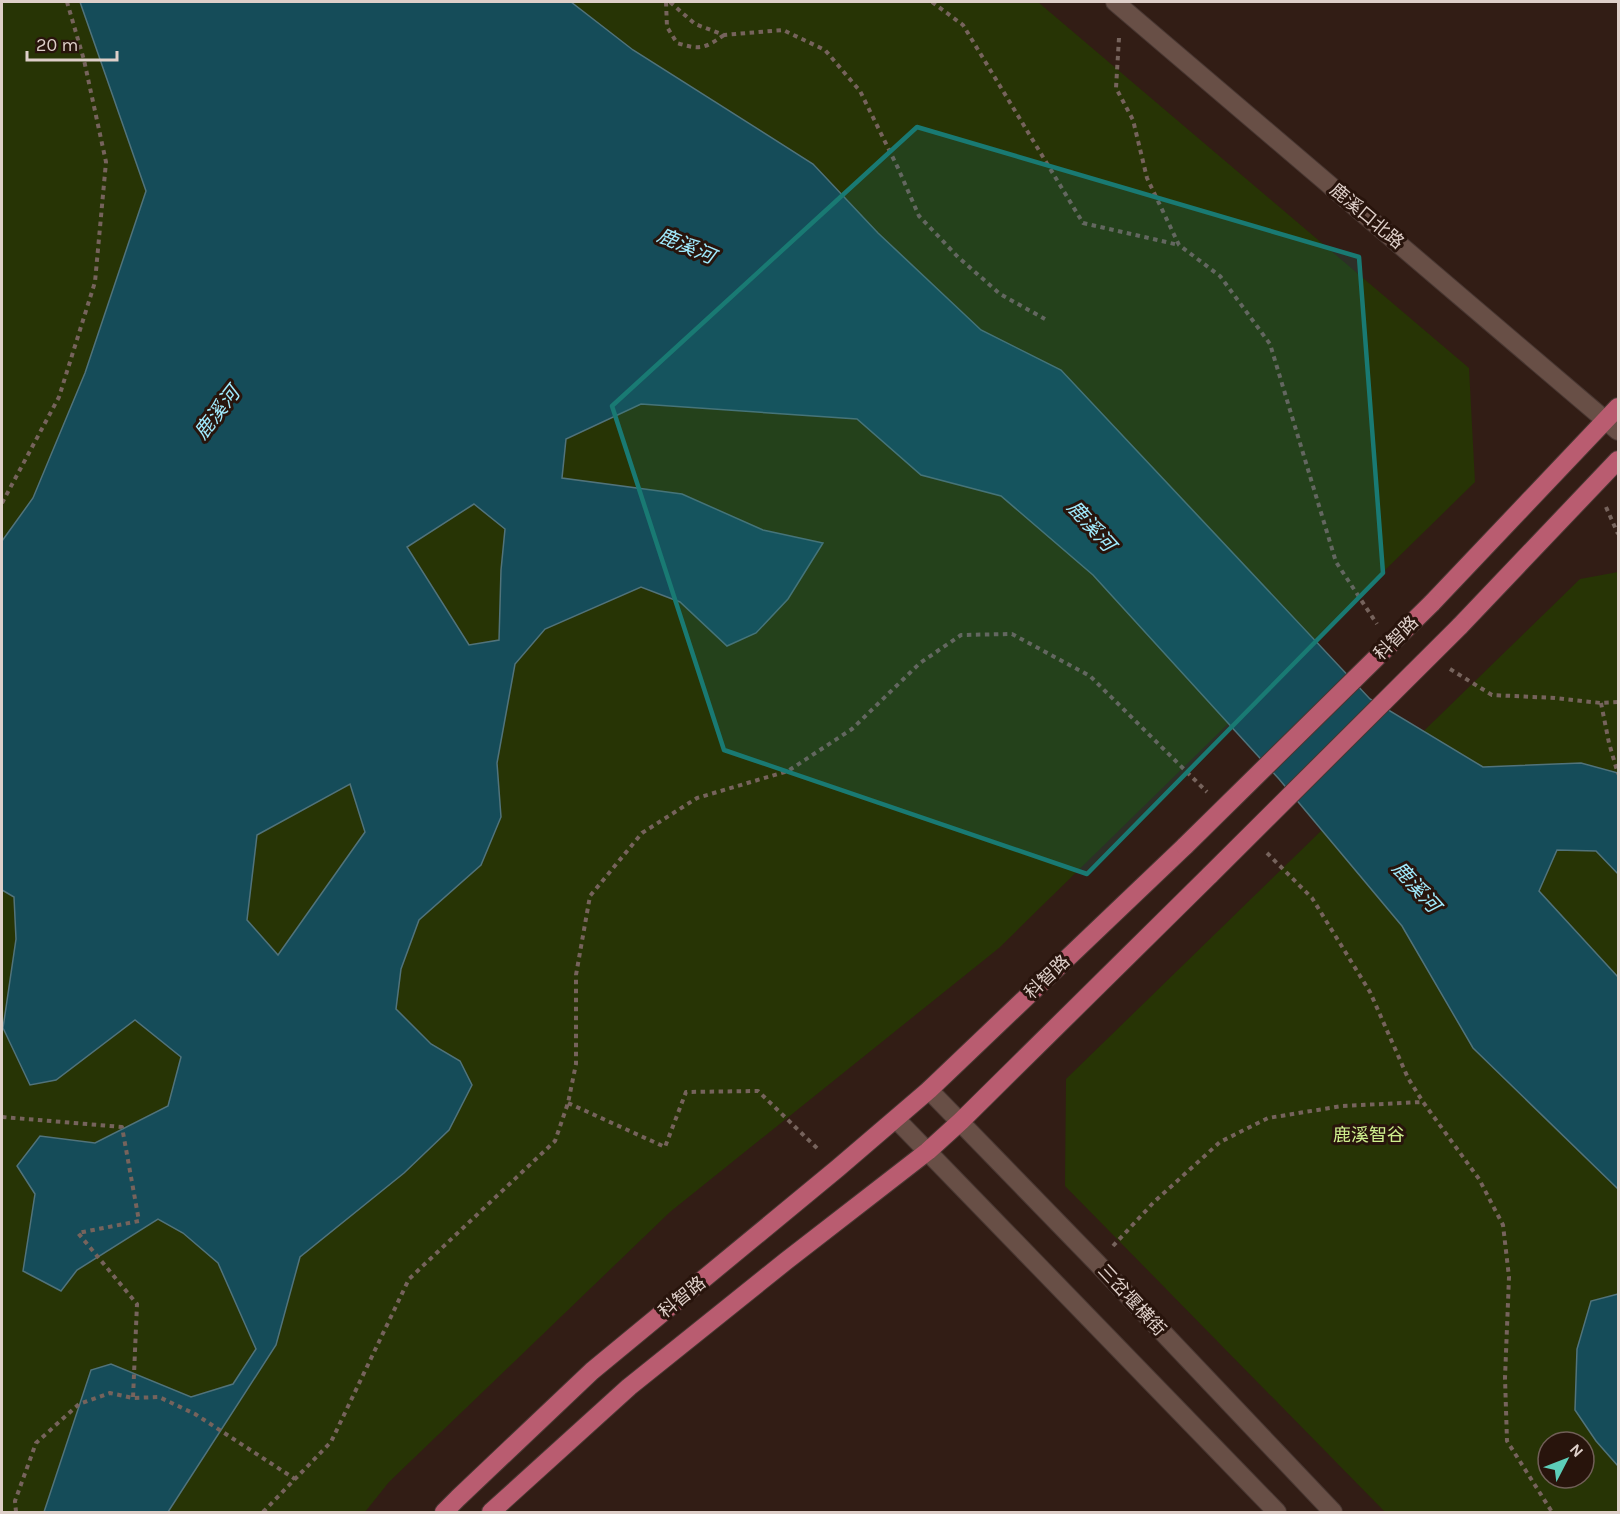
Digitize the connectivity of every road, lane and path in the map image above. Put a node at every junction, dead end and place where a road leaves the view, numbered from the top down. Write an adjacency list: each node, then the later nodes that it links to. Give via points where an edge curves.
1 (66, 2): 10 (path, via 84,60 106,162 95,282 59,397)
2 (668, 2): 5 (path, via 695,24); 5 (path, via 667,27 677,43 696,48)
3 (932, 2): 6 (path, via 963,25 1083,222)
4 (1118, 4): 6 (path, via 1116,88 1133,120 1147,178); 8 (street, 鹿溪口北路)
5 (724, 35): 7 (path, via 783,30 825,50 860,91 919,216 1000,294)
6 (1179, 245): 11 (path, via 1220,276 1270,344 1336,562 1376,624)
7 (1045, 318)
8 (1614, 419): 18 (main road, 科智路, bridge, via 1185,846)
9 (1618, 460): 23 (main road, 科智路, bridge, via 1460,626)
10 (2, 502)
11 (1386, 630)
12 (1444, 665): 14 (path, via 1492,695)
13 (1618, 702): 14 (path)
14 (1600, 703): 15 (path)
15 (1618, 774)
16 (1208, 793): 20 (path, via 1090,676 1012,634 961,635 920,663 852,729 788,771 697,798 642,833 590,896 576,975 576,1064)
17 (1264, 849): 19 (path, via 1312,898 1370,992 1408,1078)
18 (929, 1090): 22 (main road, 科智路); 23 (street, 三岔堰横街)
19 (1423, 1102): 26 (path, via 1342,1106 1268,1118 1220,1142); 35 (path, via 1479,1179 1503,1225 1509,1277 1504,1378 1507,1441)
20 (568, 1103): 25 (path, via 665,1147 686,1092 758,1091); 28 (path, via 555,1142 409,1279 331,1443)
21 (2, 1118): 27 (path, via 122,1127 139,1221 78,1233 137,1304)
22 (896, 1119): 24 (street); 25 (main road, 科智路)
23 (961, 1121): 24 (main road, 科智路); 26 (street, 三岔堰横街)
24 (928, 1151): 32 (main road, 科智路, via 629,1387); 33 (street)
25 (837, 1168): 31 (main road, 科智路, via 592,1371)
26 (1097, 1263): 34 (street, 三岔堰横街)
27 (133, 1398): 28 (path, via 159,1397 195,1414); 29 (path, via 110,1393 79,1404 36,1443 15,1501)
28 (295, 1479): 30 (path)
29 (16, 1512)
30 (262, 1512)
31 (444, 1512)
32 (491, 1512)
33 (1277, 1512)
34 (1333, 1512)
35 (1552, 1512)

